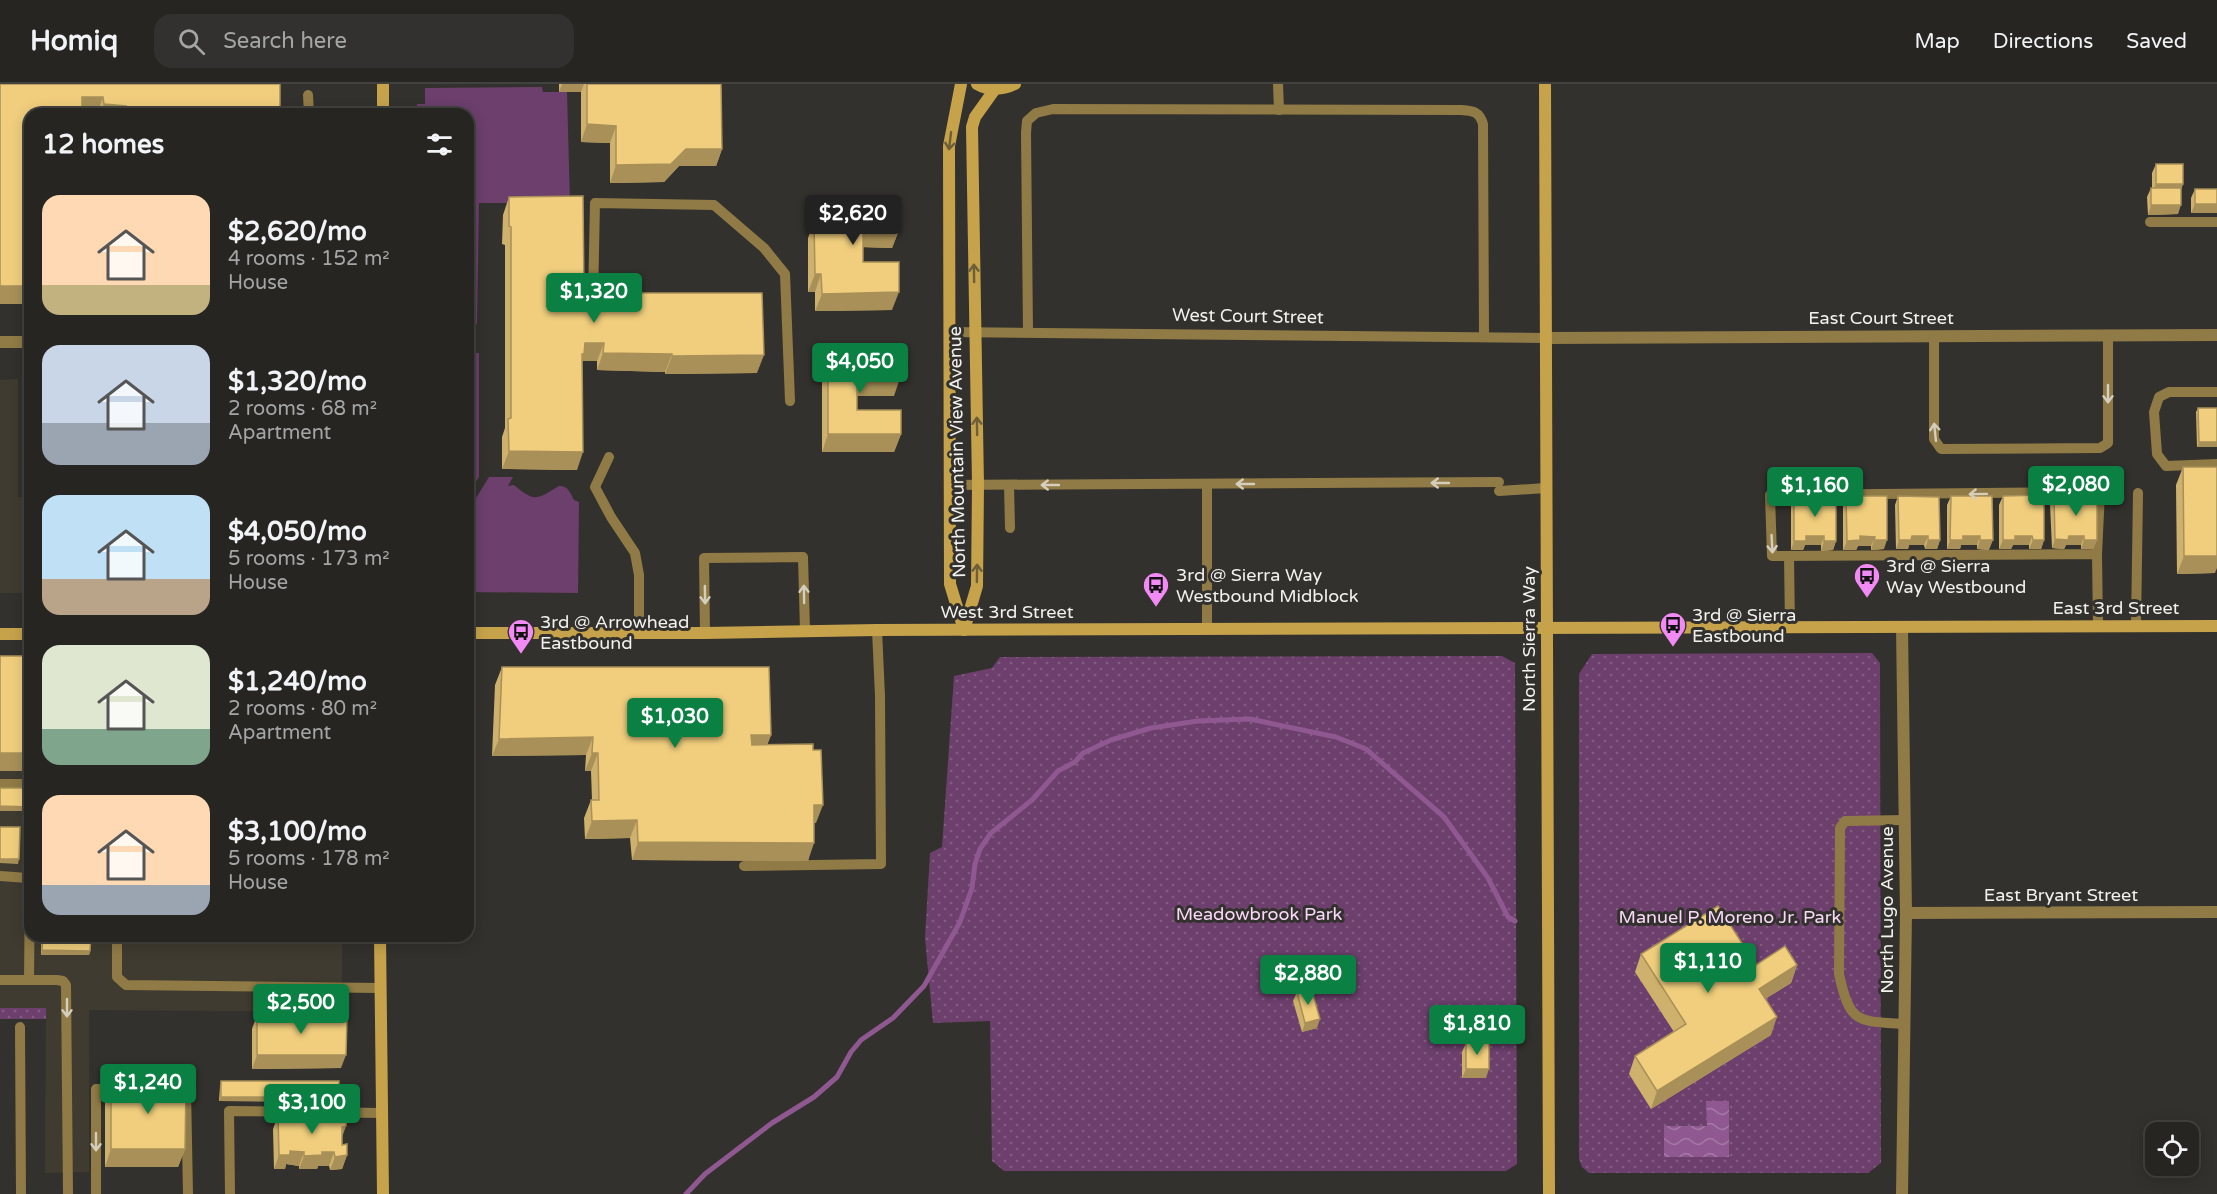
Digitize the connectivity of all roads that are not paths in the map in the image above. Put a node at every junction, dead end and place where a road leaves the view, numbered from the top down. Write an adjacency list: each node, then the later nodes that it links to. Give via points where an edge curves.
1 (383, 84): 10 (street)
2 (961, 84): 15 (street, North Mountain View Avenue, one-way to 15, via 949,146)
3 (977, 84): 7 (street)
4 (1015, 84): 7 (street)
5 (1278, 84): 11 (lane)
6 (1545, 84): 22 (street, North Sierra Way)
7 (995, 89): 16 (street, North Mountain View Avenue, one-way to 7, via 972,127)
8 (308, 95): 9 (lane)
9 (309, 108)
10 (383, 108)
11 (1279, 110): 17 (lane, via 1036,113 1027,121 1026,133); 21 (lane, via 1460,110 1480,116)
12 (2150, 222): 13 (lane)
13 (2217, 222)
14 (593, 300): 26 (lane, via 595,203 714,205 764,248 785,274)
15 (949, 332): 16 (lane, West Court Street); 29 (street, North Mountain View Avenue)
16 (974, 332): 17 (lane, West Court Street); 30 (street, North Mountain View Avenue, one-way to 16)
17 (1028, 333): 21 (lane, West Court Street)
18 (2217, 335): 20 (street, East Court Street)
19 (1934, 336): 20 (street, East Court Street); 20 (lane, one-way to 19, via 2108,443 2100,448 1952,449 1941,449 1934,439); 22 (street, East Court Street)
20 (2109, 336)
21 (1484, 337): 22 (lane, West Court Street)
22 (1546, 338): 33 (street, North Sierra Way)
23 (0, 342): 24 (street)
24 (24, 342)
25 (2217, 392): 28 (lane, via 2169,392 2159,397 2154,412 2157,453 2166,466)
26 (790, 401)
27 (609, 457): 49 (lane, via 595,487 634,553 639,574)
28 (2217, 464)
29 (950, 485): 30 (lane); 46 (street, North Mountain View Avenue, via 950,584)
30 (978, 485): 31 (lane); 46 (street, North Mountain View Avenue, one-way to 30, via 977,586)
31 (1009, 485): 32 (lane, one-way to 31); 35 (lane)
32 (1207, 485): 33 (lane, one-way to 32); 47 (lane)
33 (1546, 488): 43 (street, North Sierra Way)
34 (2138, 493): 39 (lane)
35 (1010, 528)
36 (2097, 554): 37 (lane); 37 (lane, one-way to 37, via 2100,492 1770,495 1772,556); 38 (lane)
37 (1789, 556): 41 (lane)
38 (2098, 626): 39 (street, East 3rd Street); 42 (street, East 3rd Street)
39 (2136, 626): 40 (street, East 3rd Street)
40 (2217, 626)
41 (1790, 627): 42 (street, East 3rd Street); 43 (street, East 3rd Street)
42 (1902, 627): 55 (street, North Lugo Avenue)
43 (1546, 628): 47 (street, West 3rd Street); 78 (street, North Sierra Way)
44 (805, 630): 45 (street, West 3rd Street); 50 (street, West 3rd Street); 50 (lane, one-way to 50, via 803,557 704,558)
45 (877, 630): 46 (street, West 3rd Street); 56 (lane, via 881,864)
46 (964, 630): 47 (street, West 3rd Street)
47 (1207, 630)
48 (474, 633): 49 (street, West 3rd Street)
49 (639, 633): 50 (street, West 3rd Street)
50 (705, 633)
51 (0, 634): 52 (street)
52 (24, 634)
53 (0, 784): 54 (lane)
54 (24, 784)
55 (1905, 820): 60 (street, North Lugo Avenue); 67 (lane, via 1845,821 1840,828 1839,963 1851,1012 1868,1022)
56 (744, 866)
57 (0, 876): 58 (lane)
58 (24, 877)
59 (2217, 912): 60 (street, East Bryant Street)
60 (1906, 913): 67 (street, North Lugo Avenue)
61 (31, 942): 65 (lane)
62 (117, 942): 66 (lane, via 117,977 126,985)
63 (380, 942): 66 (street)
64 (0, 980): 65 (lane)
65 (31, 980): 73 (lane, one-way to 73, via 63,981 67,991)
66 (380, 988): 71 (street)
67 (1904, 1024): 79 (street, North Lugo Avenue)
68 (20, 1028): 72 (lane)
69 (130, 1089): 74 (lane, one-way to 74, via 96,1089)
70 (164, 1089): 75 (lane, via 186,1089)
71 (381, 1113): 76 (lane, via 229,1111); 77 (street)
72 (21, 1194)
73 (68, 1194)
74 (96, 1194)
75 (188, 1194)
76 (230, 1194)
77 (383, 1194)
78 (1549, 1194)
79 (1902, 1194)

